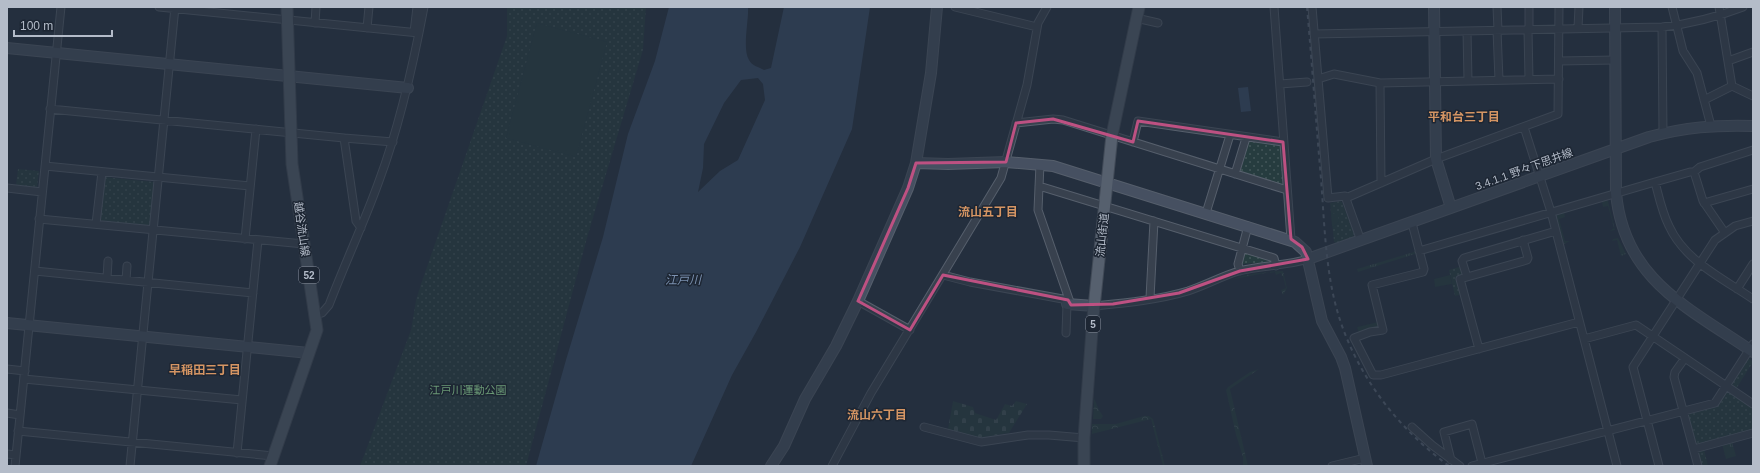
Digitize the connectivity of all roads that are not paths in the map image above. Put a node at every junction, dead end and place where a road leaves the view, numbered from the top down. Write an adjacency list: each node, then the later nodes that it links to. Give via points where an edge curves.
1 (60, 7): 44 (street)
2 (159, 7): 22 (street)
3 (287, 7): 26 (main road, 越谷流山線 / 52)
4 (316, 7): 27 (street)
5 (369, 7): 33 (street)
6 (417, 7): 40 (street)
7 (424, 7): 40 (street)
8 (938, 7): 83 (street, via 931,73)
9 (955, 7): 30 (street)
10 (1047, 7): 30 (street)
11 (1274, 7): 58 (street)
12 (1312, 7): 41 (street)
13 (1434, 7): 38 (street)
14 (1497, 7): 36 (street)
15 (1529, 7): 37 (street)
16 (1560, 7): 35 (street)
17 (1579, 7): 34 (street)
18 (1614, 7): 31 (street)
19 (1672, 7): 29 (street)
20 (1719, 7): 25 (street)
21 (1743, 7): 25 (street)
22 (175, 8): 23 (street); 48 (street)
23 (222, 10): 26 (street)
24 (1137, 12): 28 (street); 72 (main road, 流山街道 / 5)
25 (1721, 15): 29 (street); 47 (street)
26 (288, 20): 27 (street); 49 (main road, 越谷流山線 / 52)
27 (314, 22): 33 (street)
28 (1158, 23)
29 (1677, 25): 32 (street); 62 (street, via 1683,51 1697,73)
30 (1037, 27): 65 (street, via 1027,85)
31 (1615, 27): 32 (street); 34 (street); 45 (street)
32 (1662, 27): 71 (street)
33 (367, 28): 40 (street)
34 (1578, 28): 35 (street)
35 (1560, 29): 37 (street); 46 (street)
36 (1498, 30): 37 (street); 39 (street); 54 (street)
37 (1529, 30): 51 (street)
38 (1435, 31): 39 (street); 41 (street); 55 (street)
39 (1467, 31): 53 (street)
40 (416, 32): 60 (street)
41 (1314, 34): 50 (street)
42 (7, 48): 44 (street)
43 (1753, 52): 47 (street)
44 (56, 53): 48 (street); 63 (street)
45 (1615, 60): 46 (street); 79 (street)
46 (1559, 61): 52 (street)
47 (1728, 61): 59 (street)
48 (169, 64): 49 (street); 64 (street)
49 (289, 76): 60 (street); 70 (main road, 越谷流山線 / 52)
50 (1318, 79): 57 (street, via 1338,74); 102 (street, via 1328,198)
51 (1528, 79): 52 (street); 54 (street)
52 (1559, 79): 68 (street, via 1558,114)
53 (1468, 80): 54 (street); 55 (street)
54 (1499, 80)
55 (1435, 81): 57 (street); 81 (street)
56 (1307, 82): 58 (street)
57 (1380, 83): 93 (street)
58 (1280, 84): 78 (street)
59 (1732, 86): 61 (street); 62 (street)
60 (408, 88): 76 (street)
61 (1753, 96)
62 (1704, 100): 66 (street)
63 (50, 109): 64 (street); 85 (street)
64 (164, 120): 69 (street); 91 (street)
65 (1016, 123): 72 (street, via 1058,119); 82 (street)
66 (1711, 126): 67 (street, 3.4.1.1 野々下思井線); 71 (street, 3.4.1.1 野々下思井線)
67 (1753, 126)
68 (1524, 127): 81 (street); 90 (street)
69 (256, 129): 70 (street); 95 (street)
70 (290, 132): 74 (street); 123 (main road, 越谷流山線 / 52)
71 (1663, 133): 79 (street, 3.4.1.1 野々下思井線)
72 (1112, 135): 77 (street); 92 (main road, 流山街道 / 5)
73 (1230, 135): 75 (street); 77 (street, via 1138,121); 86 (street)
74 (344, 138): 76 (street); 114 (street, via 356,221)
75 (1246, 138): 78 (street); 89 (street)
76 (393, 142): 114 (street)
77 (1133, 142): 86 (street)
78 (1284, 142): 99 (street)
79 (1616, 148): 90 (street, 3.4.1.1 野々下思井線); 101 (street)
80 (1753, 150): 88 (street, via 1700,167)
81 (1436, 158): 93 (street); 105 (street)
82 (1006, 162): 83 (street); 84 (street); 134 (street, via 1001,178)
83 (916, 163): 144 (street, via 908,188)
84 (1040, 164): 92 (street); 96 (street)
85 (45, 166): 87 (street); 100 (street)
86 (1220, 169): 89 (street); 107 (street)
87 (102, 172): 91 (street); 112 (street)
88 (1694, 172): 94 (street); 103 (street)
89 (1235, 174): 99 (street)
90 (1539, 176): 105 (street, 3.4.1.1 野々下思井線); 106 (street)
91 (158, 177): 95 (street); 115 (street)
92 (1108, 182): 104 (main road, 流山街道 / 5); 107 (street)
93 (1381, 182): 102 (street)
94 (1655, 182): 101 (street); 128 (street, via 1665,218 1672,231 1688,254)
95 (250, 186): 118 (street)
96 (1039, 186): 104 (street); 145 (street, via 1038,210)
97 (7, 188): 100 (street)
98 (1753, 189): 103 (street)
99 (1287, 190): 119 (street)
100 (42, 192): 108 (street)
101 (1616, 193): 106 (street); 142 (street, via 1623,228 1636,257 1651,277)
102 (1346, 198): 122 (street)
103 (1704, 203): 117 (street)
104 (1105, 206): 109 (street); 146 (main road, 流山街道 / 5)
105 (1451, 208): 111 (street, 3.4.1.1 野々下思井線)
106 (1551, 212): 116 (street); 125 (street)
107 (1206, 213): 113 (street)
108 (39, 219): 112 (street); 132 (street)
109 (1154, 221): 124 (street); 141 (street)
110 (1753, 221): 117 (street, via 1735,226)
111 (1412, 223): 122 (street, 3.4.1.1 野々下思井線); 125 (street)
112 (96, 224): 115 (street)
113 (1248, 226): 119 (street); 124 (street)
114 (361, 228): 147 (street, via 329,305 322,313)
115 (153, 230): 118 (street); 138 (street)
116 (1556, 231): 121 (street); 148 (street)
117 (1725, 233): 128 (street, via 1715,240)
118 (245, 239): 120 (street)
119 (1291, 239): 126 (street, via 1302,247)
120 (258, 240): 123 (street); 140 (street)
121 (1523, 240): 135 (street, via 1464,258 1462,261); 135 (street, via 1527,260)
122 (1362, 241): 126 (street, 3.4.1.1 野々下思井線)
123 (304, 244): 147 (main road, 越谷流山線 / 52)
124 (1242, 248): 131 (street, via 1274,258); 133 (street, via 1238,264)
125 (1419, 251): 158 (street, via 1424,269 1421,273 1372,285 1383,330 1354,338 1373,375)
126 (1308, 259): 131 (street); 185 (street, via 1322,322 1345,368)
127 (108, 261): 136 (street)
128 (1700, 264): 139 (street); 142 (street)
129 (1753, 264): 139 (street)
130 (127, 266): 137 (street)
131 (1276, 266): 133 (street)
132 (34, 271): 136 (street); 150 (street)
133 (1240, 271): 141 (street, via 1188,291)
134 (943, 275): 145 (street); 151 (street)
135 (1467, 277): 158 (street, via 1460,279)
136 (107, 278): 137 (street)
137 (126, 280): 138 (street)
138 (148, 282): 140 (street); 153 (street)
139 (1737, 289): 143 (street)
140 (253, 293): 156 (street)
141 (1150, 298): 146 (street)
142 (1676, 300): 154 (street); 157 (street)
143 (1753, 300)
144 (858, 301): 151 (street); 189 (street, via 829,359 805,399 784,446)
145 (1069, 303): 146 (street); 152 (street)
146 (1094, 306): 177 (main road, 流山街道 / 5)
147 (315, 315): 159 (main road, 越谷流山線 / 52, via 316,334)
148 (1580, 322): 155 (street); 158 (street)
149 (7, 323): 150 (street)
150 (29, 325): 153 (street); 162 (street)
151 (910, 330): 190 (street, via 862,409)
152 (1066, 333)
153 (143, 336): 156 (street); 165 (street)
154 (1653, 336): 155 (street, via 1636,325); 160 (street); 171 (street, via 1633,367)
155 (1584, 338): 175 (street)
156 (247, 347): 159 (street); 166 (street)
157 (1752, 348): 164 (street)
158 (1479, 349)
159 (310, 353): 184 (main road, 越谷流山線 / 52)
160 (1685, 358): 164 (street); 168 (street, via 1674,376)
161 (7, 369): 162 (street)
162 (25, 371): 163 (street)
163 (24, 379): 165 (street); 170 (street)
164 (1726, 386): 167 (street); 168 (street, via 1715,404)
165 (138, 390): 166 (street); 178 (street)
166 (242, 400): 180 (street)
167 (1753, 404)
168 (1684, 412): 171 (street); 179 (street)
169 (7, 413): 170 (street)
170 (20, 415): 174 (street)
171 (1648, 420): 175 (street); 196 (street)
172 (924, 427): 177 (street, via 980,442 1028,435)
173 (1412, 427): 183 (street)
174 (18, 431): 178 (street); 182 (street)
175 (1608, 431): 186 (street); 195 (street)
176 (1753, 433): 179 (street)
177 (1084, 438): 191 (main road, 流山街道 / 5)
178 (133, 443): 180 (street); 188 (street)
179 (1694, 449): 197 (street)
180 (237, 453): 184 (street)
181 (7, 454): 182 (street)
182 (16, 455): 187 (street)
183 (1451, 460): 186 (street, via 1444,432 1472,424); 193 (street)
184 (271, 461)
185 (1366, 462): 192 (street)
186 (1482, 463): 194 (street)
187 (15, 466)
188 (130, 466)
189 (771, 466)
190 (832, 466)
191 (1084, 466)
192 (1332, 466)
193 (1460, 466)
194 (1472, 466)
195 (1617, 466)
196 (1659, 466)
197 (1698, 466)

